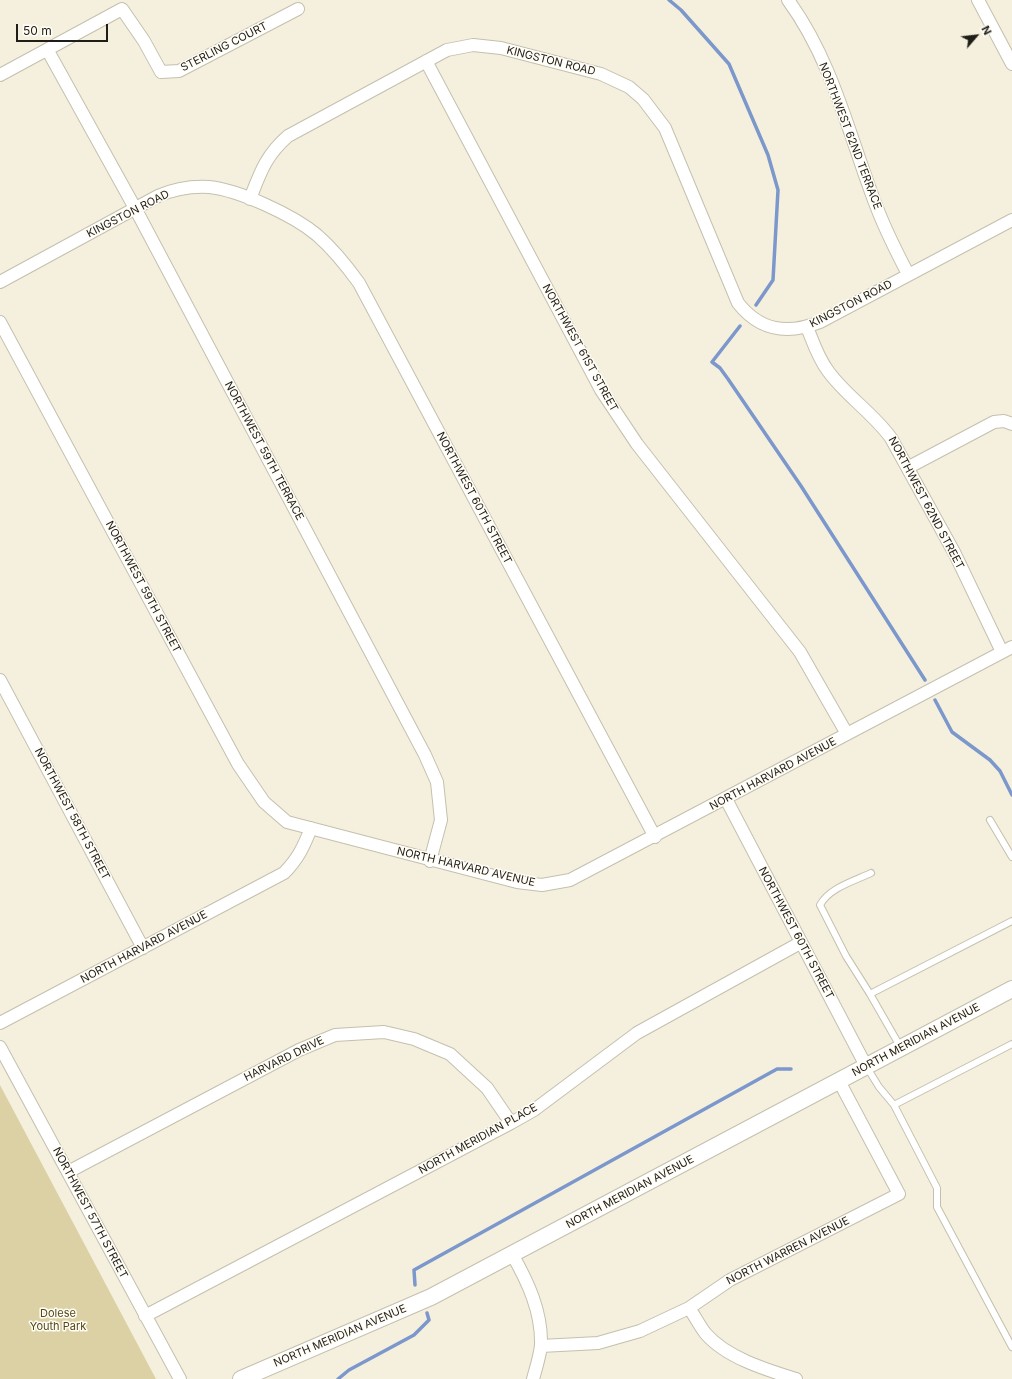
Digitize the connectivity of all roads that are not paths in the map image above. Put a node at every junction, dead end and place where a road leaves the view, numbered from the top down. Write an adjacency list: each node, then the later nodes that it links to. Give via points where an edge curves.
1 (788, 0): 11 (street, NORTHWEST 62ND TERRACE, via 808,31 821,58 838,98 877,209)
2 (978, 0): 6 (street)
3 (298, 9): 4 (street, STERLING COURT, via 178,71 161,72 122,9)
4 (48, 51): 7 (street); 9 (street, NORTHWEST 59TH TERRACE)
5 (426, 60): 8 (street, KINGSTON ROAD, via 288,136 263,165); 14 (street, KINGSTON ROAD, via 459,47 486,46 601,74 629,87 643,99 665,128 738,303 752,319 762,325 784,330); 19 (street, NORTHWEST 61ST STREET, via 615,412 654,466 786,633 820,684)
6 (1012, 64)
7 (0, 75)
8 (250, 199): 9 (street, KINGSTON ROAD, via 221,189 195,187 170,191); 23 (street, NORTHWEST 60TH STREET, via 290,217 316,234 346,264 359,283)
9 (135, 208): 12 (street, KINGSTON ROAD); 25 (street, NORTHWEST 59TH TERRACE, via 425,754 437,782 441,820)
10 (1012, 220): 11 (street, KINGSTON ROAD)
11 (908, 274): 14 (street, KINGSTON ROAD)
12 (0, 282)
13 (0, 322): 22 (street, NORTHWEST 59TH STREET, via 238,764 264,802 287,822)
14 (806, 327): 16 (street, NORTHWEST 62ND STREET, via 829,372 881,424)
15 (1012, 424): 16 (street, via 1004,421 994,422)
16 (909, 467): 17 (street, NORTHWEST 62ND STREET)
17 (1007, 650): 19 (street, NORTH HARVARD AVENUE)
18 (0, 680): 29 (street, NORTHWEST 58TH STREET)
19 (847, 734): 20 (street, NORTH HARVARD AVENUE)
20 (726, 799): 23 (street, NORTH HARVARD AVENUE); 28 (street, NORTHWEST 60TH STREET)
21 (990, 820): 24 (lane)
22 (311, 828): 25 (street, NORTH HARVARD AVENUE); 29 (street, NORTH HARVARD AVENUE, via 296,860 284,873)
23 (655, 837): 25 (street, NORTH HARVARD AVENUE, via 582,875 556,883 530,884)
24 (1012, 857)
25 (430, 861)
26 (871, 873): 31 (lane, via 836,889 824,898 820,905 846,956)
27 (1012, 921): 31 (lane)
28 (800, 943): 36 (street, NORTHWEST 60TH STREET); 39 (street, NORTH MERIDIAN PLACE, via 637,1032 534,1110)
29 (143, 948): 32 (street, NORTH HARVARD AVENUE)
30 (1012, 989): 35 (main road, NORTH MERIDIAN AVENUE)
31 (870, 994): 35 (lane)
32 (0, 1023)
33 (1012, 1044): 38 (lane)
34 (0, 1047): 40 (street, NORTHWEST 57TH STREET)
35 (901, 1048): 36 (main road, NORTH MERIDIAN AVENUE)
36 (866, 1066): 37 (main road, NORTH MERIDIAN AVENUE); 38 (lane)
37 (839, 1081): 41 (main road, NORTH MERIDIAN AVENUE); 42 (street, NORTH WARREN AVENUE, via 899,1194 730,1280)
38 (894, 1105): 45 (lane, via 937,1188 937,1207)
39 (511, 1123): 40 (street, HARVARD DRIVE, via 487,1088 450,1054 414,1039 384,1032 335,1035 299,1050); 43 (street, NORTH MERIDIAN PLACE)
40 (68, 1172): 43 (street, NORTHWEST 57TH STREET)
41 (512, 1254): 44 (street, via 527,1281 539,1316); 47 (main road, NORTH MERIDIAN AVENUE, via 431,1296)
42 (689, 1308): 44 (street, NORTH WARREN AVENUE, via 640,1331 598,1344); 49 (street, via 706,1334 731,1354 769,1371)
43 (145, 1316): 46 (street, NORTHWEST 57TH STREET)
44 (541, 1346): 48 (street)
45 (1012, 1347)
46 (180, 1379)
47 (241, 1379)
48 (533, 1379)
49 (796, 1379)

